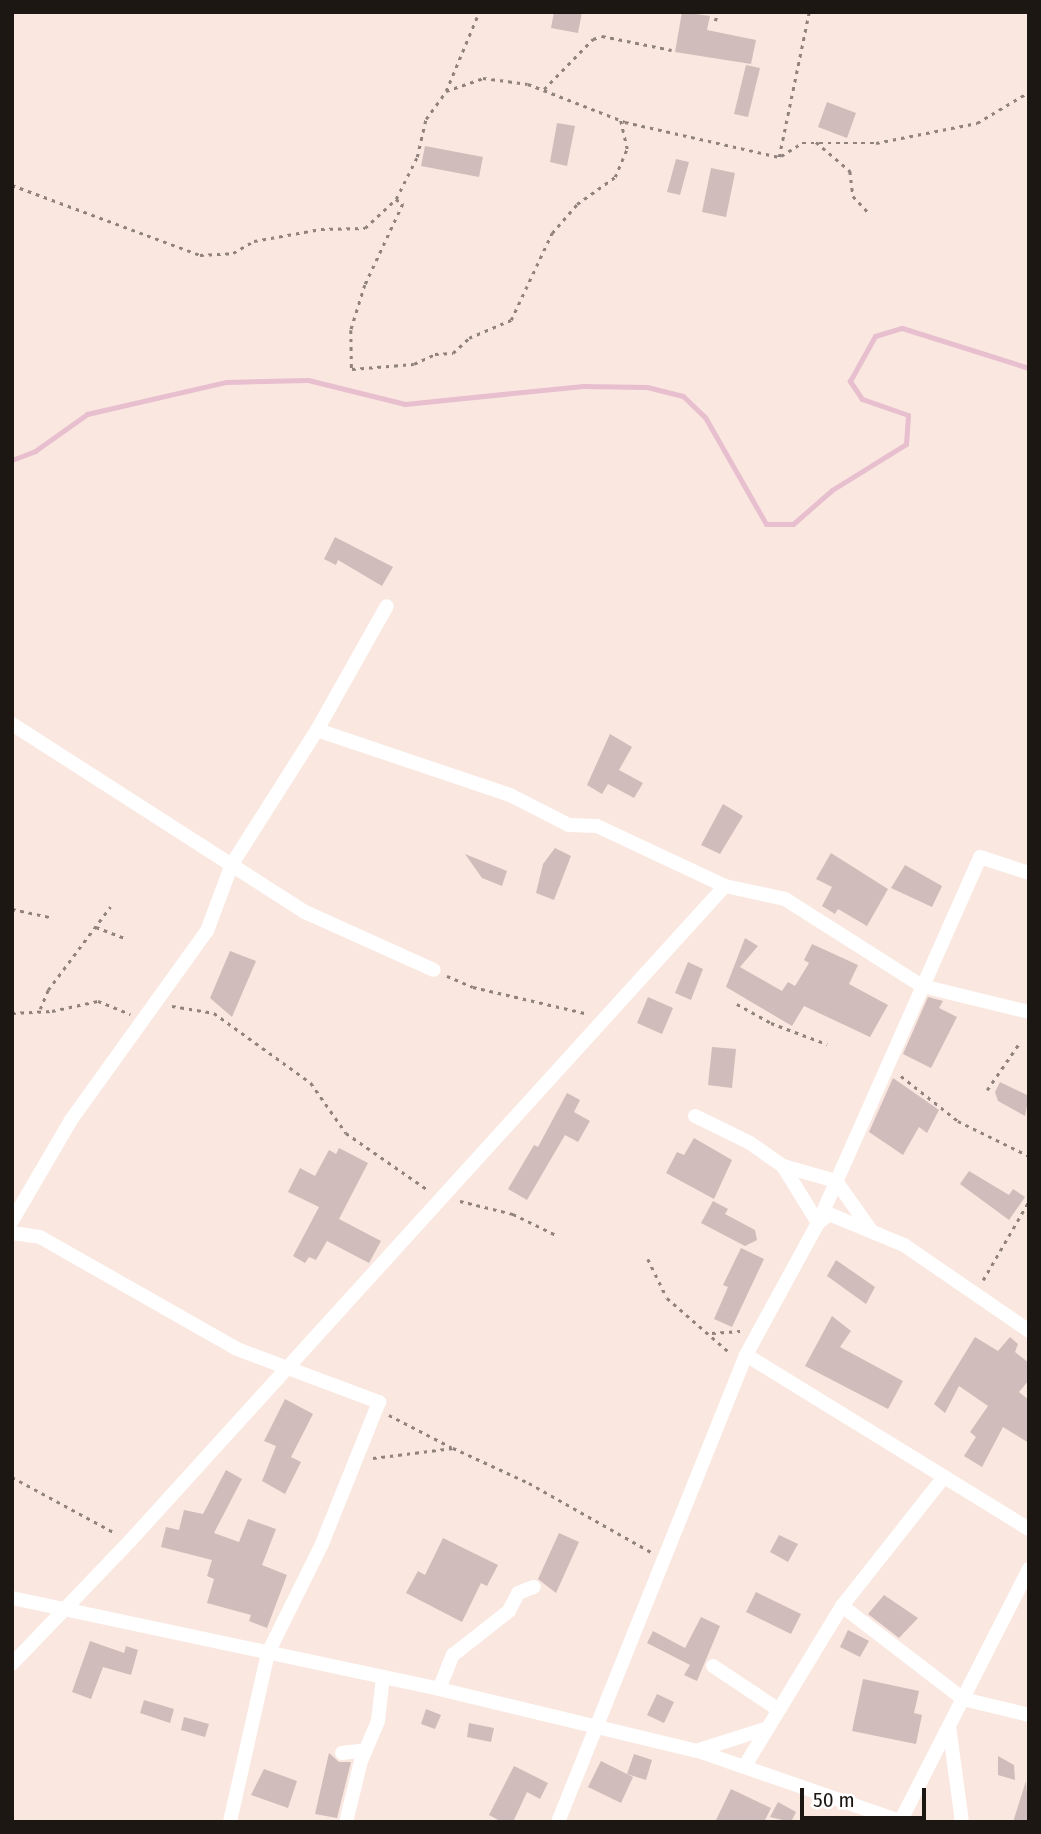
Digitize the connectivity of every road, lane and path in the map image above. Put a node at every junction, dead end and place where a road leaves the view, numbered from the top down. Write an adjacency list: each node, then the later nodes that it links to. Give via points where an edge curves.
1 (479, 12): 7 (path)
2 (718, 12): 4 (path)
3 (808, 12): 11 (path)
4 (715, 22)
5 (672, 50): 6 (path, via 602,36)
6 (543, 90): 7 (path, via 483,78); 9 (path)
7 (446, 91): 13 (path, via 426,119 417,157)
8 (1029, 92): 10 (path, via 977,123 921,137 876,143)
9 (620, 119): 11 (path); 13 (path, via 627,149 615,177 577,204 552,233 512,320 469,338 453,353 435,354 414,364 352,369 351,330 365,285 403,204)
10 (816, 142): 11 (path, via 802,143); 14 (path, via 850,171 853,197)
11 (779, 157)
12 (12, 185): 13 (path, via 200,254 233,253 254,241 321,229 365,228)
13 (396, 199)
14 (869, 213)
15 (387, 606): 17 (street)
16 (12, 724): 18 (street)
17 (317, 730): 18 (street); 20 (street, via 510,795 569,825 597,826)
18 (232, 864): 26 (street, via 305,912); 28 (street, via 207,931)
19 (1027, 871): 27 (street, via 980,857)
20 (725, 886): 27 (street, via 786,899); 33 (street)
21 (110, 907): 24 (path)
22 (12, 909): 23 (path)
23 (50, 917)
24 (96, 927): 25 (path); 30 (path, via 48,990)
25 (127, 939)
26 (434, 971): 33 (path, via 473,987)
27 (922, 986): 32 (street); 37 (street)
28 (155, 1003): 34 (street); 43 (path, via 214,1013 311,1083 346,1133)
29 (737, 1004): 35 (path, via 771,1023)
30 (40, 1009): 31 (path); 34 (path, via 52,1011 98,1001)
31 (12, 1013)
32 (1029, 1013)
33 (606, 1017): 43 (street)
34 (144, 1019): 45 (street, via 71,1121)
35 (827, 1044)
36 (1018, 1045): 38 (path)
37 (885, 1069): 40 (path, via 899,1074 958,1121); 42 (street)
38 (987, 1090)
39 (695, 1116): 41 (street, via 750,1143)
40 (1029, 1156)
41 (783, 1166): 42 (street); 46 (street)
42 (836, 1181): 46 (street); 47 (street)
43 (441, 1198): 49 (path, via 513,1214); 56 (street)
44 (1029, 1201): 51 (path)
45 (12, 1221)
46 (818, 1223): 47 (street, via 829,1214); 52 (street)
47 (871, 1231): 51 (street, via 904,1245)
48 (12, 1233): 56 (street, via 40,1237 237,1349)
49 (558, 1236)
50 (648, 1259): 54 (path, via 667,1298)
51 (974, 1295): 53 (street)
52 (763, 1323): 54 (path, via 734,1334); 55 (street)
53 (1029, 1331)
54 (711, 1333): 55 (path)
55 (744, 1361): 60 (street); 64 (street)
56 (289, 1365): 57 (street, via 379,1402); 63 (street)
57 (377, 1409): 58 (path); 59 (street)
58 (453, 1448): 59 (path); 64 (path, via 529,1483)
59 (356, 1461): 70 (street, via 323,1545)
60 (944, 1477): 62 (street); 68 (street)
61 (12, 1478): 63 (path)
62 (1029, 1529)
63 (130, 1541): 69 (street)
64 (663, 1558): 78 (street)
65 (1029, 1569): 75 (street)
66 (534, 1587): 74 (street, via 518,1593 509,1611 453,1655)
67 (12, 1598): 69 (street)
68 (842, 1606): 75 (street); 76 (street)
69 (66, 1609): 70 (street); 71 (street)
70 (268, 1653): 73 (street); 86 (street)
71 (12, 1664)
72 (713, 1666): 76 (street)
73 (383, 1677): 74 (street); 81 (street, via 378,1721)
74 (439, 1689): 78 (street)
75 (963, 1699): 77 (street); 79 (street)
76 (779, 1710): 80 (street)
77 (1029, 1715)
78 (594, 1725): 82 (street); 88 (street)
79 (949, 1726): 85 (street); 89 (street)
80 (768, 1728): 82 (street); 84 (street)
81 (366, 1750): 83 (street); 87 (street)
82 (698, 1751): 84 (street)
83 (342, 1752)
84 (747, 1764): 85 (street)
85 (901, 1821)
86 (230, 1822)
87 (346, 1822)
88 (558, 1822)
89 (962, 1822)

